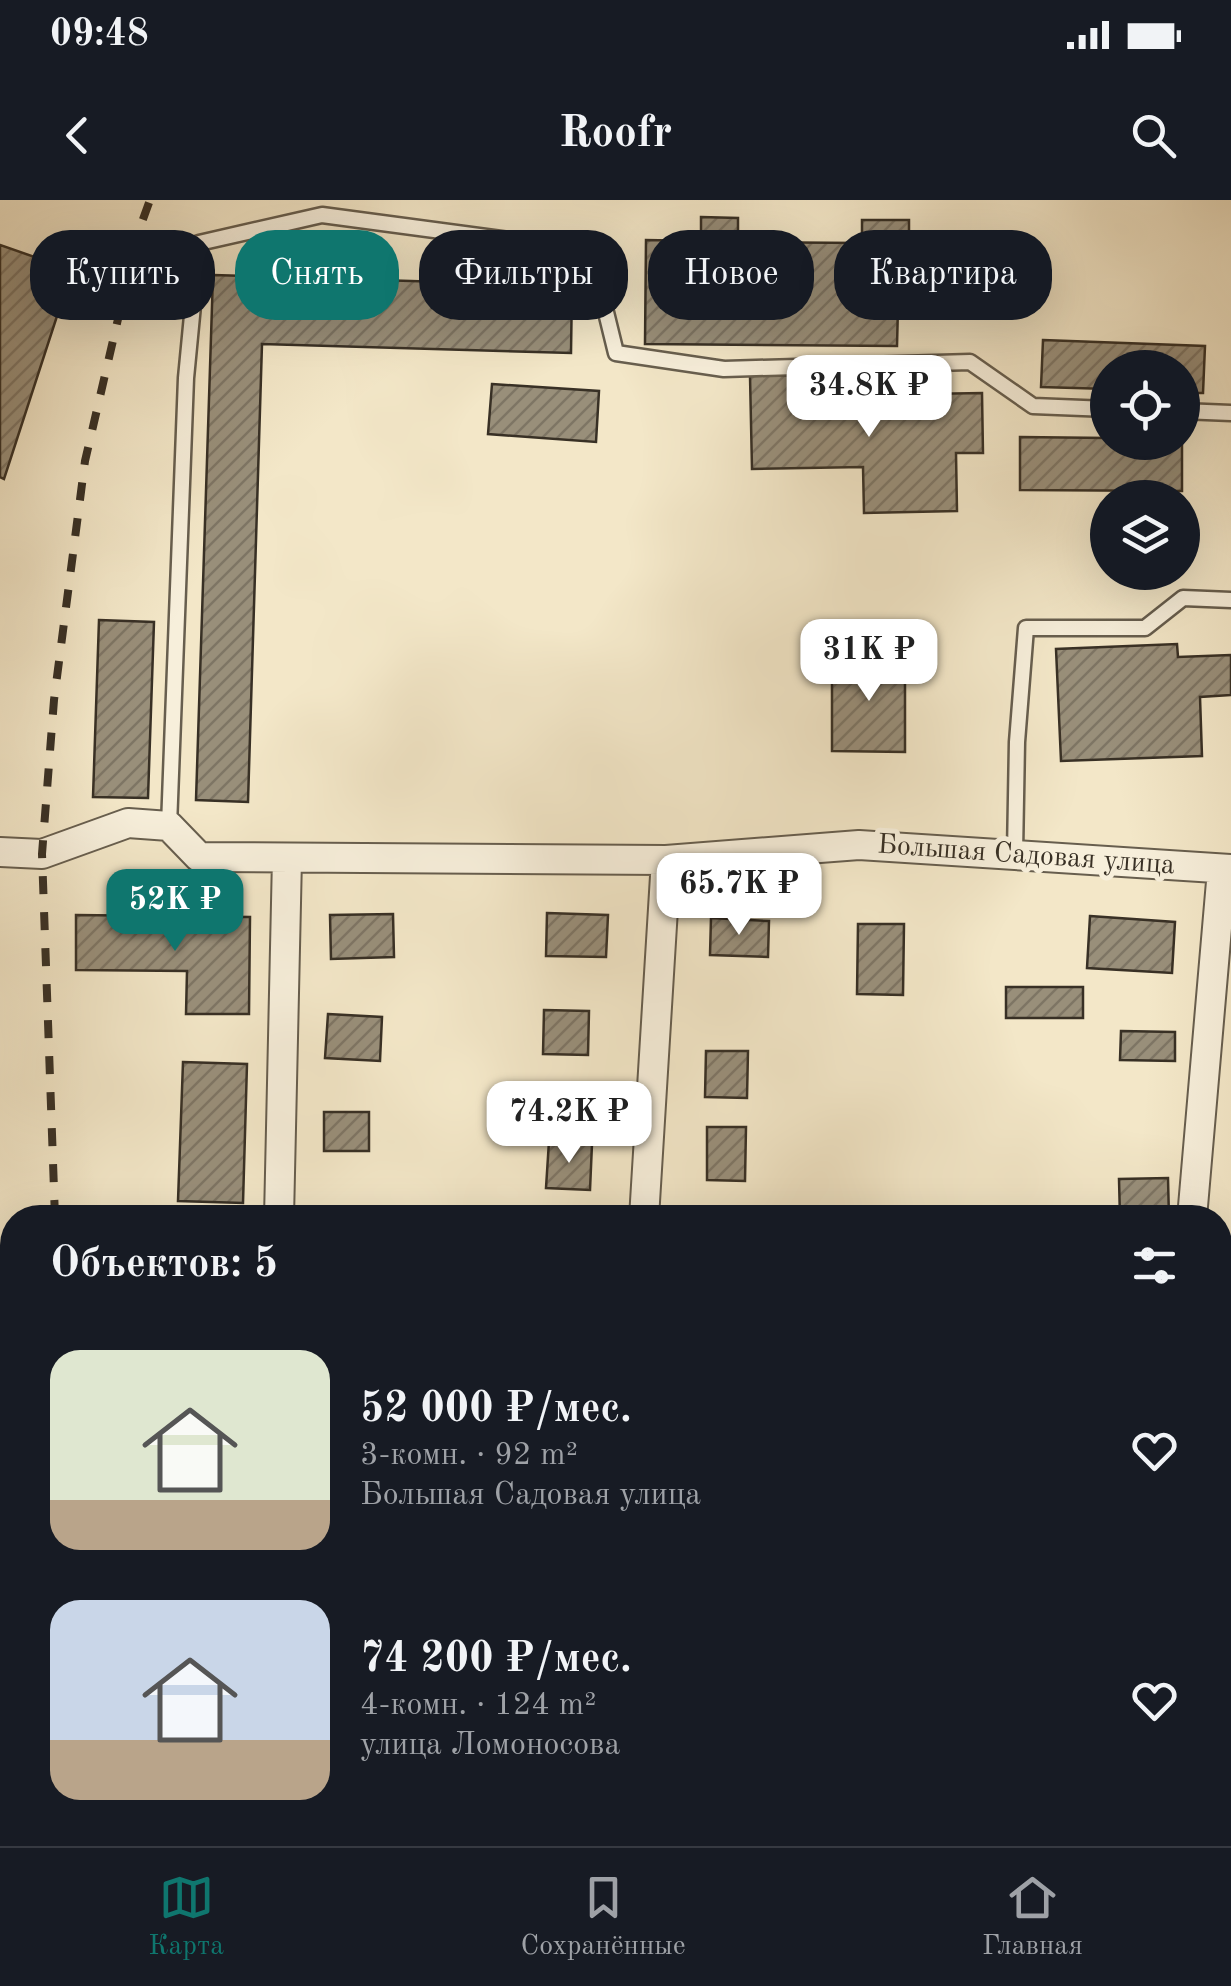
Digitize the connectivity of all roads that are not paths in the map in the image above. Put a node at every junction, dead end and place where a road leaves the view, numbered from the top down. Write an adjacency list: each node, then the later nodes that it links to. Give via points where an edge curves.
1 (1090, 408): 5 (lane, via 1033,406 970,362 724,370 616,353 591,251 322,215 200,243 186,378)
2 (1200, 412): 3 (lane)
3 (1231, 413)
4 (1231, 600): 7 (lane, via 1182,598 1145,628 1026,628)
5 (169, 826): 6 (street, via 128,822 42,854); 8 (street, Большая Садовая улица, via 200,856)
6 (0, 852)
7 (1015, 853): 9 (street, Большая Садовая улица, via 858,845); 10 (street, Большая Садовая улица)
8 (287, 858): 9 (street, Большая Садовая улица); 11 (street)
9 (666, 860): 12 (street)
10 (1226, 870): 13 (street)
11 (279, 1205)
12 (645, 1205)
13 (1193, 1205)

